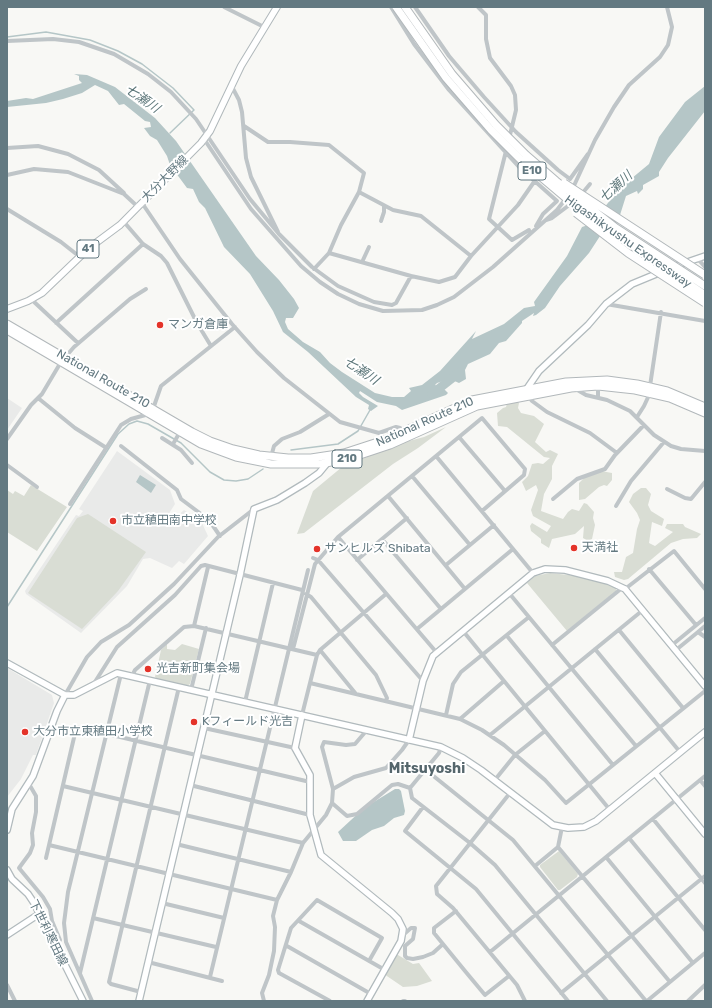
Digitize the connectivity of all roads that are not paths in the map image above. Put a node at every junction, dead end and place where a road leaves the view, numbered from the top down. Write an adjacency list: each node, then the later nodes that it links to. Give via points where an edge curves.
1 (224, 7): 9 (street)
2 (277, 7): 9 (main road, 大分大野線 / 41)
3 (391, 7): 16 (street, via 441,80)
4 (396, 7): 16 (highway, Higashikyushu Expressway / E10, bridge, via 446,78)
5 (405, 7): 18 (highway, Higashikyushu Expressway / E10, bridge, via 428,42 473,99)
6 (416, 7): 13 (street, via 449,56)
7 (478, 7): 13 (street, via 486,15 486,39 490,58 515,95 516,110)
8 (667, 7): 17 (street, via 672,27 665,51 626,89 606,119)
9 (264, 27): 11 (main road, 大分大野線 / 41)
10 (7, 41): 14 (street, via 64,40 90,45 114,54 138,67 171,92)
11 (230, 85): 12 (street, via 240,103); 14 (main road, 大分大野線 / 41)
12 (244, 126): 22 (street, via 268,142 329,145 364,173); 32 (street, via 246,158 251,178)
13 (512, 128): 16 (street); 17 (street, via 570,179)
14 (206, 136): 24 (main road, 大分大野線 / 41); 30 (street, via 251,209 301,266 334,292 376,310 409,312 428,309 446,301 486,273); 32 (street)
15 (7, 148): 23 (street, via 38,146 68,154 99,170)
16 (506, 150): 20 (street); 31 (street, via 488,218); 47 (highway, Higashikyushu Expressway / E10, bridge, via 574,206); 49 (highway, bridge, via 608,239)
17 (591, 150): 28 (street, via 576,185 557,210)
18 (541, 168): 43 (highway, bridge); 45 (highway, Higashikyushu Expressway / E10, bridge, via 616,228)
19 (7, 175): 23 (street, via 34,169 68,172)
20 (534, 182): 30 (street, via 557,201 543,214); 31 (street)
21 (590, 184): 28 (street, via 569,206)
22 (359, 192): 25 (street); 35 (street)
23 (128, 198): 24 (street)
24 (140, 205): 29 (main road, 大分大野線 / 41); 56 (street)
25 (384, 206): 27 (street); 36 (street, via 421,216)
26 (7, 209): 38 (street, via 61,242)
27 (381, 221)
28 (544, 221): 30 (street)
29 (124, 222): 33 (street); 38 (main road, 大分大野線 / 41)
30 (536, 226): 31 (street, via 513,240)
31 (497, 228): 36 (street)
32 (279, 234): 42 (street)
33 (143, 244): 54 (street); 59 (street, via 162,256 167,263)
34 (370, 247): 40 (street)
35 (329, 253): 42 (street); 44 (street)
36 (471, 256): 44 (street, via 452,279 434,282)
37 (705, 256): 39 (street)
38 (80, 257): 48 (main road, 大分大野線 / 41)
39 (697, 258): 41 (street); 50 (street, via 639,281)
40 (363, 260)
41 (705, 267)
42 (314, 269): 44 (street, via 334,284 356,295 390,305 396,303)
43 (705, 275)
44 (411, 276)
45 (705, 286)
46 (146, 290): 58 (street, via 134,296)
47 (705, 295)
48 (32, 300): 51 (main road, 大分大野線 / 41); 54 (street)
49 (705, 303)
50 (606, 304): 52 (street); 64 (street, via 588,325 539,371)
51 (7, 309)
52 (661, 312): 53 (street); 63 (street)
53 (705, 320)
54 (56, 323): 58 (street)
55 (7, 324): 60 (highway, National Route 210 / 210)
56 (235, 327): 59 (street); 70 (street, via 273,368)
57 (7, 330): 60 (highway, National Route 210 / 210)
58 (78, 343): 60 (street)
59 (211, 346): 68 (street, via 160,388)
60 (63, 360): 65 (street); 68 (highway, National Route 210 / 210)
61 (598, 386): 62 (highway, National Route 210 / 210); 63 (highway, National Route 210 / 210); 66 (street)
62 (573, 387): 64 (highway, National Route 210 / 210); 66 (street, via 586,395)
63 (650, 389): 64 (highway, National Route 210 / 210, via 620,381 590,380 566,382); 67 (highway, National Route 210 / 210, via 672,393); 69 (highway, National Route 210 / 210); 71 (street)
64 (527, 392): 73 (highway, National Route 210 / 210, via 465,402); 82 (street, via 532,401 547,412 590,433); 87 (highway, National Route 210 / 210, via 469,408 378,450)
65 (38, 398): 76 (street); 80 (street, via 75,428)
66 (598, 398): 71 (street, via 624,408)
67 (705, 407)
68 (151, 412): 77 (highway, National Route 210 / 210); 80 (street, via 124,422); 83 (highway, National Route 210 / 210, via 210,441 233,449)
69 (705, 413)
70 (329, 414): 73 (street, via 340,422 376,433 383,433 396,427); 83 (street, via 300,432 282,439 274,446)
71 (637, 417): 72 (street)
72 (644, 425): 78 (street); 82 (street)
73 (403, 431): 84 (highway, National Route 210 / 210, via 372,445)
74 (459, 437): 85 (street); 93 (street); 93 (street, via 482,418 525,469 524,475)
75 (162, 438): 77 (street)
76 (7, 439)
77 (176, 439): 86 (street); 87 (highway, National Route 210 / 210, via 250,460 290,465)
78 (664, 442): 81 (street, via 681,449); 97 (street, via 631,481)
79 (121, 446): 102 (street, via 177,490 181,499 209,520)
80 (106, 447): 96 (street)
81 (705, 451)
82 (617, 453): 95 (street, via 605,469 577,479)
83 (271, 456): 84 (highway, National Route 210 / 210, via 299,459)
84 (332, 456): 87 (street)
85 (436, 456): 89 (street); 99 (street)
86 (192, 462)
87 (327, 463): 98 (street, via 319,473 305,483 277,500)
88 (7, 465): 91 (street)
89 (412, 476): 94 (street); 105 (street)
90 (705, 482): 92 (street, via 691,499)
91 (37, 487)
92 (667, 489)
93 (505, 491): 99 (street)
94 (388, 496): 100 (street); 103 (street)
95 (553, 498)
96 (70, 504)
97 (616, 506)
98 (254, 509): 102 (street); 115 (street)
99 (482, 511): 101 (street)
100 (407, 518): 104 (street); 110 (street)
101 (494, 525): 105 (street); 106 (street)
102 (220, 536): 167 (street, via 126,628 101,642 87,657)
103 (338, 537): 108 (street); 109 (street)
104 (382, 539): 109 (street); 124 (street)
105 (470, 545): 110 (street)
106 (513, 549): 114 (street); 118 (street)
107 (313, 558): 108 (street)
108 (318, 560): 122 (street, via 312,569); 126 (street)
109 (357, 560): 123 (street)
110 (446, 565): 118 (street)
111 (208, 567): 115 (street); 130 (street); 159 (street, via 205,565 198,568 175,595 117,647)
112 (649, 569): 117 (street); 119 (street, via 674,551); 129 (street)
113 (308, 570): 120 (street)
114 (533, 573): 117 (street, via 555,569 608,581); 121 (street)
115 (240, 575): 116 (street); 138 (street)
116 (273, 583): 120 (street); 141 (street)
117 (624, 588): 125 (street); 142 (street)
118 (465, 589): 124 (street)
119 (705, 589)
120 (302, 590): 144 (street)
121 (509, 593): 127 (street); 135 (street)
122 (306, 594): 136 (street, via 311,596); 144 (street)
123 (386, 594): 126 (street); 133 (street)
124 (441, 609): 133 (street)
125 (642, 610): 134 (street); 143 (street)
126 (364, 612): 136 (street); 156 (street)
127 (529, 617): 139 (street); 142 (street)
128 (705, 618): 129 (street)
129 (696, 625): 143 (street)
130 (194, 626): 132 (street); 154 (street, via 184,627 135,670)
131 (705, 626): 137 (street)
132 (206, 628): 138 (street); 163 (street)
133 (417, 629): 148 (street)
134 (619, 630): 145 (street); 171 (street)
135 (463, 631): 148 (street); 150 (street)
136 (341, 632): 146 (street); 168 (street, via 376,675 387,698)
137 (698, 632): 140 (street); 147 (street)
138 (226, 633): 141 (street); 165 (street)
139 (507, 636): 150 (street); 162 (street)
140 (705, 637)
141 (259, 641): 144 (street); 169 (street)
142 (552, 645): 152 (street)
143 (672, 645): 147 (street)
144 (290, 649): 149 (street); 172 (street)
145 (595, 649): 152 (street); 177 (street)
146 (320, 650): 149 (street); 166 (street)
147 (676, 650): 160 (street)
148 (437, 653): 156 (street, via 430,660)
149 (317, 655): 158 (street)
150 (483, 655): 157 (street); 175 (street, via 461,672 454,684)
151 (7, 663): 167 (street)
152 (572, 668): 162 (street); 187 (street)
153 (121, 674): 154 (street); 159 (street, via 114,674); 182 (street)
154 (132, 676): 155 (street)
155 (150, 680): 161 (street); 184 (street)
156 (424, 681): 173 (street)
157 (504, 681): 170 (street); 176 (street)
158 (310, 683): 166 (street); 174 (street)
159 (93, 685): 167 (street, via 72,696)
160 (705, 686)
161 (179, 687): 163 (street); 189 (street)
162 (549, 687): 170 (street); 194 (street)
163 (191, 690): 165 (street)
164 (705, 690): 171 (street)
165 (212, 694): 169 (street); 178 (street)
166 (356, 694): 168 (street)
167 (65, 695): 202 (street)
168 (386, 701): 173 (street)
169 (245, 702): 172 (street)
170 (525, 707): 180 (street); 183 (street)
171 (683, 708): 177 (street)
172 (274, 709): 174 (street); 186 (street)
173 (417, 709): 175 (street); 185 (street)
174 (302, 715): 179 (street); 190 (street)
175 (446, 715): 176 (street)
176 (460, 719): 183 (street)
177 (660, 727): 187 (street); 191 (street)
178 (204, 728): 186 (street); 192 (street)
179 (367, 730): 185 (street); 208 (street, via 355,744 324,742 322,747)
180 (545, 731): 193 (street); 203 (street)
181 (705, 732): 191 (street)
182 (106, 734): 184 (street); 205 (street, via 78,727 76,729); 209 (street)
183 (490, 735): 193 (street)
184 (136, 740): 189 (street); 212 (street)
185 (409, 740): 188 (street); 208 (street, via 386,768 354,778)
186 (266, 741): 190 (street); 195 (street)
187 (636, 746): 194 (street)
188 (441, 747): 196 (street); 200 (street, via 463,758)
189 (165, 748): 192 (street); 215 (street)
190 (295, 748): 201 (street, via 310,775)
191 (680, 752): 197 (street)
192 (197, 755): 195 (street); 204 (street)
193 (516, 755): 200 (street); 203 (street, via 545,780 566,803)
194 (613, 765): 203 (street)
195 (259, 770): 201 (street); 213 (street)
196 (426, 770): 207 (street); 220 (street)
197 (655, 773): 211 (street); 217 (street)
198 (705, 776): 199 (street)
199 (700, 780): 206 (street); 211 (street)
200 (494, 781): 210 (street)
201 (310, 782): 219 (street)
202 (29, 784): 224 (street, via 12,809); 267 (street, via 36,796 33,845 19,868 50,908 52,921 60,939 60,942)
203 (589, 784): 217 (street)
204 (190, 785): 213 (street); 218 (street)
205 (63, 786): 209 (street); 231 (street)
206 (705, 786)
207 (410, 788): 214 (street, via 392,785 357,814 347,816); 216 (street, via 412,798)
208 (333, 789): 214 (street)
209 (91, 793): 212 (street); 233 (street)
210 (510, 793): 220 (street); 222 (street, via 553,825)
211 (677, 799): 221 (street); 226 (street)
212 (121, 800): 215 (street); 236 (street)
213 (252, 800): 219 (street); 225 (street)
214 (332, 804): 223 (street)
215 (151, 807): 218 (street); 238 (street)
216 (423, 807): 229 (street); 240 (street, via 405,831)
217 (610, 810): 222 (street, via 584,827)
218 (183, 815): 225 (street); 230 (street)
219 (310, 815): 223 (street)
220 (488, 819): 229 (street); 239 (street, via 513,840)
221 (653, 819): 227 (street); 245 (street)
222 (562, 827): 232 (street)
223 (313, 829): 228 (street); 264 (street, via 321,855 398,919 402,924)
224 (7, 830)
225 (245, 830): 228 (street); 237 (street)
226 (705, 834)
227 (629, 838): 234 (street); 249 (street)
228 (303, 843): 242 (street)
229 (470, 843): 240 (street); 254 (street, via 495,865)
230 (176, 844): 237 (street); 243 (street)
231 (49, 845): 233 (street); 235 (street)
232 (558, 847): 239 (street); 244 (street)
233 (78, 852): 236 (street); 277 (street, via 68,892 63,931)
234 (606, 856): 244 (street); 255 (street)
235 (46, 858)
236 (107, 859): 238 (street); 256 (street)
237 (238, 859): 242 (street); 247 (street)
238 (137, 866): 243 (street); 259 (street)
239 (535, 866): 248 (street)
240 (451, 867): 252 (street, via 436,886 437,894); 262 (street, via 476,889)
241 (7, 870): 253 (street, 下世利寒田線, via 12,879 31,898)
242 (292, 872): 250 (street)
243 (169, 874): 247 (street); 251 (street)
244 (582, 876): 248 (street); 265 (street)
245 (703, 877): 246 (street); 249 (street)
246 (705, 883)
247 (230, 889): 250 (street); 257 (street)
248 (559, 895): 254 (street); 272 (street)
249 (678, 898): 255 (street); 260 (street)
250 (277, 900): 293 (street, via 272,916 275,927 274,951 262,993)
251 (162, 903): 257 (street); 261 (street)
252 (456, 911): 266 (street, via 434,928 434,933); 270 (street)
253 (39, 914): 263 (street); 267 (street, 下世利寒田線)
254 (536, 914): 262 (street); 278 (street)
255 (655, 917): 265 (street); 275 (street)
256 (93, 918): 259 (street); 277 (street)
257 (224, 918): 269 (street)
258 (299, 920): 268 (street, via 288,935); 273 (street); 273 (street, via 317,900 350,919 382,938)
259 (123, 925): 261 (street); 285 (street, via 109,982)
260 (705, 930)
261 (155, 933): 269 (street); 274 (street)
262 (512, 933): 270 (street); 286 (street)
263 (7, 935)
264 (403, 935): 266 (street, via 411,928 415,928 413,938 405,946 407,958 423,957 433,953); 276 (street)
265 (631, 936): 272 (street); 282 (street)
266 (443, 944): 279 (street, via 485,995)
267 (53, 946): 290 (street, 下世利寒田線)
268 (287, 946): 287 (street); 288 (street, via 279,973)
269 (216, 948): 280 (street)
270 (490, 952): 279 (street)
271 (705, 953): 275 (street)
272 (608, 955): 278 (street); 299 (street)
273 (369, 961): 276 (street)
274 (148, 962): 280 (street); 285 (street)
275 (693, 963): 282 (street)
276 (385, 970): 287 (street)
277 (80, 974): 291 (street)
278 (585, 974): 286 (street); 298 (street)
279 (509, 976): 296 (street)
280 (210, 977): 281 (street)
281 (222, 981)
282 (670, 982): 299 (street)
283 (7, 985): 289 (street)
284 (705, 985): 300 (street)
285 (141, 992): 292 (street)
286 (561, 993): 297 (street)
287 (371, 994): 295 (street)
288 (324, 1000): 294 (street)
289 (15, 1001)
290 (83, 1001)
291 (92, 1001)
292 (139, 1001)
293 (264, 1001)
294 (330, 1001)
295 (367, 1001)
296 (525, 1001)
297 (568, 1001)
298 (607, 1001)
299 (646, 1001)
300 (688, 1001)

